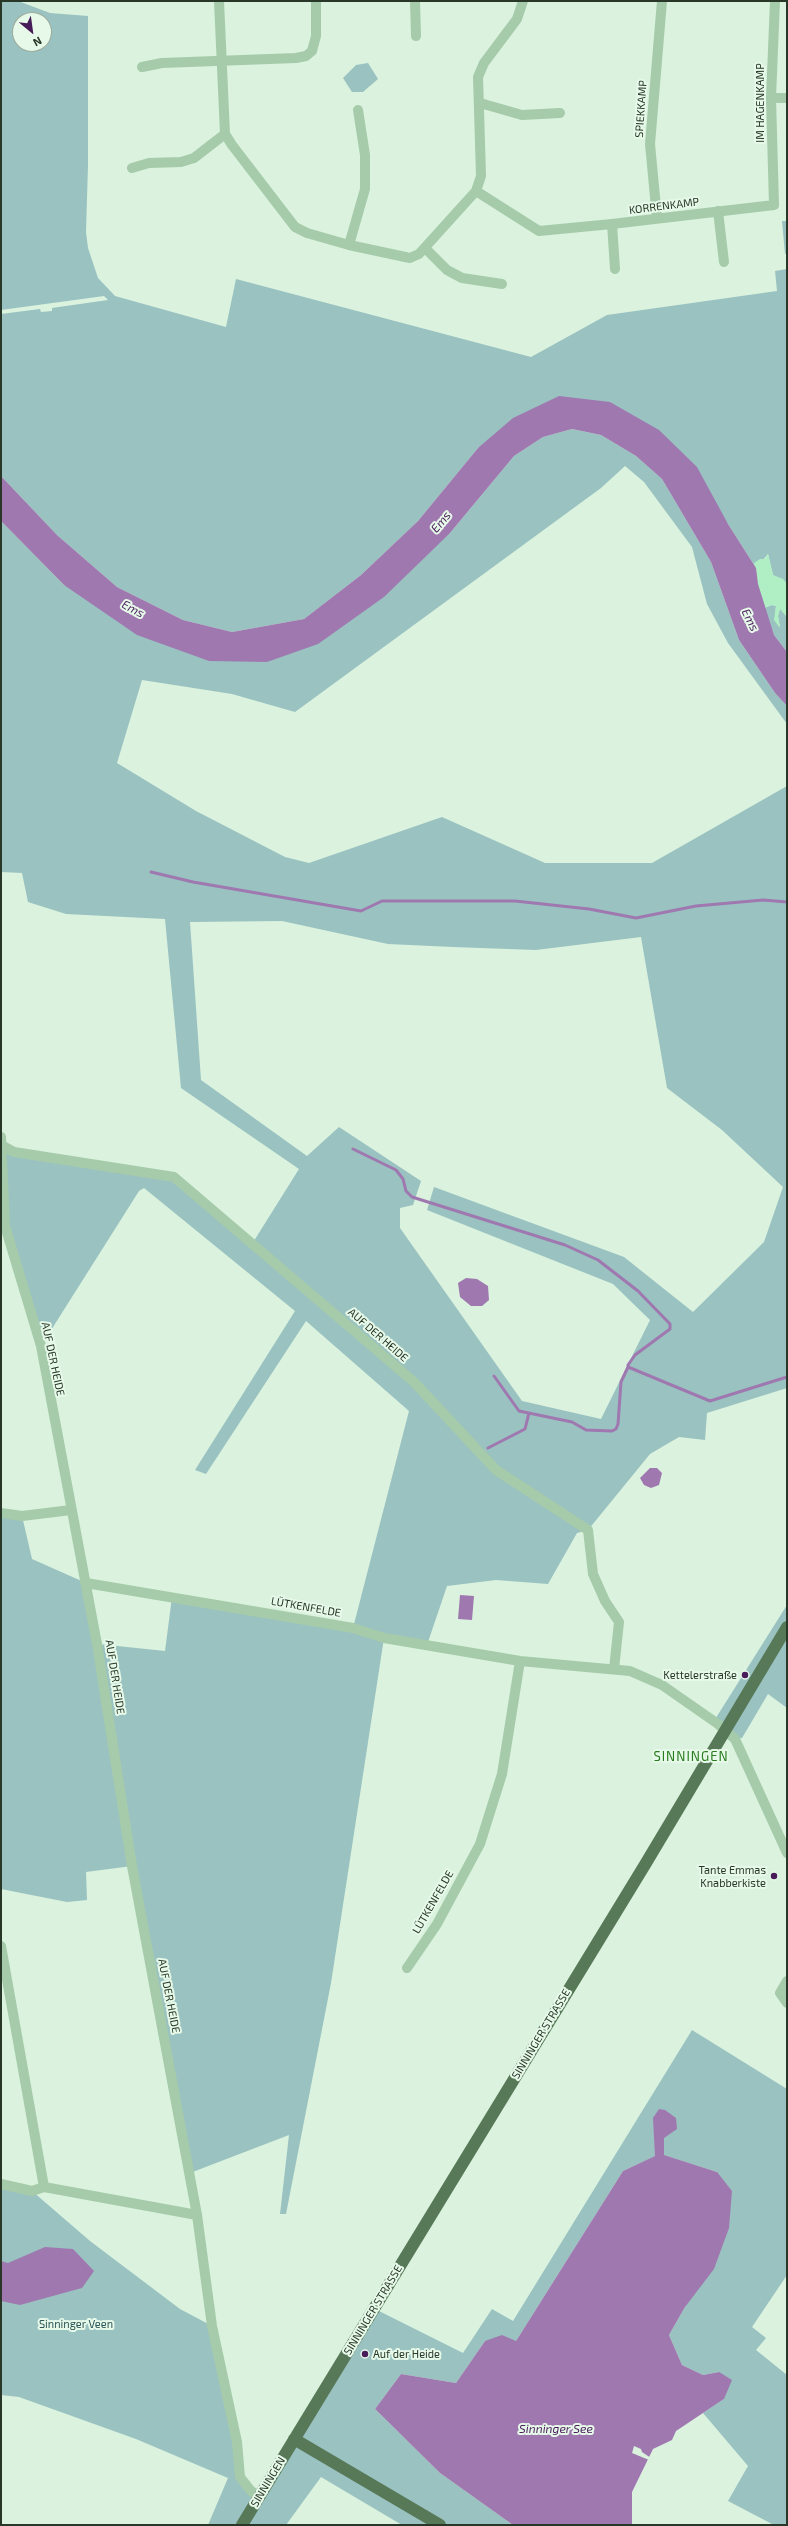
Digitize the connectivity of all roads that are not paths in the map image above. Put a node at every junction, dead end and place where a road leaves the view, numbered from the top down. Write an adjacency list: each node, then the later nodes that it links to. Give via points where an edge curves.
1 (219, 1): 8 (street)
2 (316, 1): 8 (street, via 316,36 312,51 306,56)
3 (415, 1): 7 (street)
4 (523, 1): 12 (street, via 516,19 484,63 478,78)
5 (662, 1): 20 (street, SPIEKKAMP, via 650,144)
6 (775, 1): 10 (street, IM HAGENKAMP)
7 (416, 36)
8 (222, 61): 9 (street, via 162,63); 15 (street)
9 (142, 67)
10 (771, 98): 11 (street); 18 (street, IM HAGENKAMP)
11 (787, 98)
12 (480, 103): 14 (street, via 522,115); 17 (street, via 481,176)
13 (358, 110): 22 (street, via 365,155 365,189)
14 (560, 113)
15 (225, 134): 16 (street, via 194,158 181,162 148,163); 22 (street, via 295,227)
16 (132, 168)
17 (476, 191): 21 (street, KORRENKAMP, via 539,230); 23 (street)
18 (774, 205): 19 (street, KORRENKAMP)
19 (718, 211): 20 (street, KORRENKAMP); 24 (street)
20 (657, 218): 21 (street, KORRENKAMP)
21 (612, 224): 25 (street)
22 (349, 245): 23 (street, via 402,258 410,258)
23 (425, 248): 26 (street, via 447,270 462,278)
24 (724, 262)
25 (615, 269)
26 (502, 284)
27 (1, 1137): 28 (street, AUF DER HEIDE)
28 (1, 1146): 29 (street, AUF DER HEIDE, via 5,1226 41,1346); 34 (street, AUF DER HEIDE, via 14,1152 174,1177 414,1382 496,1470 588,1530 593,1574 605,1601 619,1622)
29 (70, 1510): 30 (street, via 22,1516); 31 (street, AUF DER HEIDE)
30 (1, 1513)
31 (86, 1583): 33 (street, LÜTKENFELDE, via 338,1625 384,1638); 43 (street, AUF DER HEIDE, via 132,1866)
32 (787, 1627): 35 (main road, SINNINGER STRASSE)
33 (520, 1661): 34 (street, LÜTKENFELDE); 38 (street, LÜTKENFELDE, via 502,1774 480,1844 437,1924)
34 (614, 1669): 35 (street, LÜTKENFELDE, via 630,1671 662,1685)
35 (726, 1730): 36 (street, via 735,1739); 44 (main road, SINNINGER STRASSE)
36 (787, 1853)
37 (1, 1946): 42 (street)
38 (407, 1968)
39 (787, 1981): 40 (street, via 780,1993)
40 (787, 2003)
41 (1, 2184): 42 (street, via 32,2191)
42 (44, 2187): 43 (street)
43 (197, 2215): 45 (street, AUF DER HEIDE, via 212,2326 236,2442 240,2477 251,2491)
44 (294, 2439): 45 (main road, SINNINGEN); 47 (main road)
45 (260, 2497): 46 (main road, SINNINGEN)
46 (242, 2525)
47 (440, 2525)

